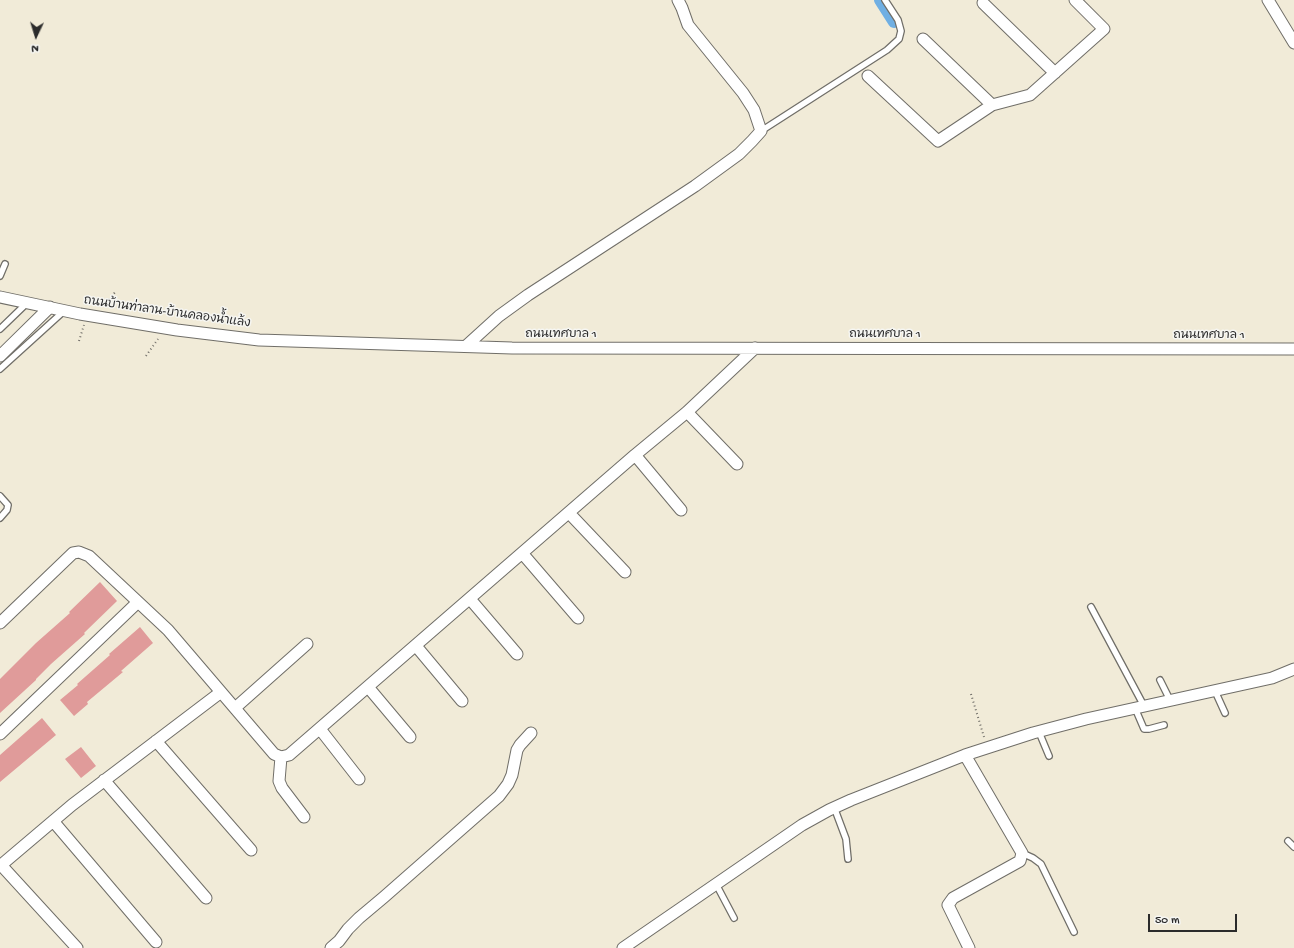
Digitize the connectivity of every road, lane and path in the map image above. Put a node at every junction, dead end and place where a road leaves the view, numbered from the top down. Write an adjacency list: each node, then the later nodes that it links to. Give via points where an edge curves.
1 (678, 0): 11 (street, via 688,25 754,110)
2 (885, 0): 11 (lane, via 898,20 901,31 898,39 887,50)
3 (1074, 0): 8 (street, via 1104,30)
4 (1268, 0): 7 (street)
5 (983, 3): 8 (street)
6 (923, 39): 10 (street)
7 (1294, 43)
8 (1055, 73): 10 (street, via 1030,95)
9 (868, 76): 10 (street, via 938,141)
10 (992, 105)
11 (760, 131): 23 (street, via 739,154 695,186 499,316)
12 (5, 264): 13 (lane)
13 (0, 276)
14 (116, 291): 19 (path)
15 (0, 297): 16 (street, ถนนบ้านท่าลาน-บ้านคลองน้ำแล้ง)
16 (27, 303): 17 (street, ถนนบ้านท่าลาน-บ้านคลองน้ำแล้ง); 21 (lane)
17 (50, 307): 18 (street, ถนนบ้านท่าลาน-บ้านคลองน้ำแล้ง); 26 (street)
18 (64, 310): 19 (street, ถนนบ้านท่าลาน-บ้านคลองน้ำแล้ง); 28 (lane)
19 (91, 315): 20 (street, ถนนบ้านท่าลาน-บ้านคลองน้ำแล้ง); 22 (path)
20 (166, 328): 23 (street, ถนนบ้านท่าลาน-บ้านคลองน้ำแล้ง, via 259,340); 27 (path)
21 (0, 329)
22 (78, 341)
23 (470, 346): 24 (street, ถนนเทศบาล 1)
24 (755, 348): 25 (street, ถนนเทศบาล 1); 29 (street)
25 (1294, 349)
26 (0, 356)
27 (146, 356)
28 (0, 369)
29 (687, 412): 30 (street); 31 (street)
30 (635, 455): 33 (street); 34 (street)
31 (737, 464)
32 (0, 496): 35 (lane, via 8,505)
33 (682, 510)
34 (569, 513): 36 (street); 37 (street)
35 (0, 518)
36 (522, 553): 38 (street); 41 (street)
37 (625, 572)
38 (470, 599): 44 (street); 45 (street)
39 (138, 602): 42 (street, via 89,556 79,552 73,553); 50 (street, via 168,630); 61 (street)
40 (1091, 607): 54 (lane)
41 (578, 618)
42 (0, 623)
43 (307, 644): 55 (street)
44 (416, 646): 48 (street); 52 (street)
45 (517, 654)
46 (1294, 669): 49 (street, via 1272,678)
47 (1160, 680): 53 (lane)
48 (368, 687): 58 (street); 62 (street)
49 (1216, 691): 53 (street); 56 (lane)
50 (221, 692): 55 (street); 63 (street)
51 (971, 694): 64 (path)
52 (462, 701)
53 (1170, 701): 54 (street)
54 (1140, 707): 57 (lane, via 1144,729); 59 (street)
55 (235, 708): 67 (street, via 274,754)
56 (1225, 713)
57 (1164, 725)
58 (320, 729): 67 (street, via 289,755); 68 (street)
59 (1039, 732): 64 (street); 66 (lane)
60 (531, 733): 85 (street, via 517,750 512,775 499,796 359,918)
61 (0, 734)
62 (410, 737)
63 (156, 741): 69 (street); 75 (street)
64 (987, 748): 65 (street)
65 (965, 755): 70 (street); 76 (street)
66 (1049, 756)
67 (281, 757): 71 (street, via 279,781)
68 (359, 779)
69 (104, 780): 72 (street); 80 (street)
70 (834, 807): 77 (lane, via 846,839); 79 (street, via 802,825)
71 (304, 817)
72 (52, 821): 78 (street); 83 (street)
73 (1288, 841): 74 (lane)
74 (1294, 847)
75 (251, 850)
76 (1022, 853): 82 (lane, via 1041,864); 87 (street, via 1020,862 953,898 948,905)
77 (848, 859)
78 (1, 866): 84 (street)
79 (716, 884): 81 (lane); 86 (street)
80 (206, 898)
81 (734, 918)
82 (1074, 932)
83 (156, 942)
84 (77, 948)
85 (331, 948)
86 (623, 948)
87 (969, 948)

